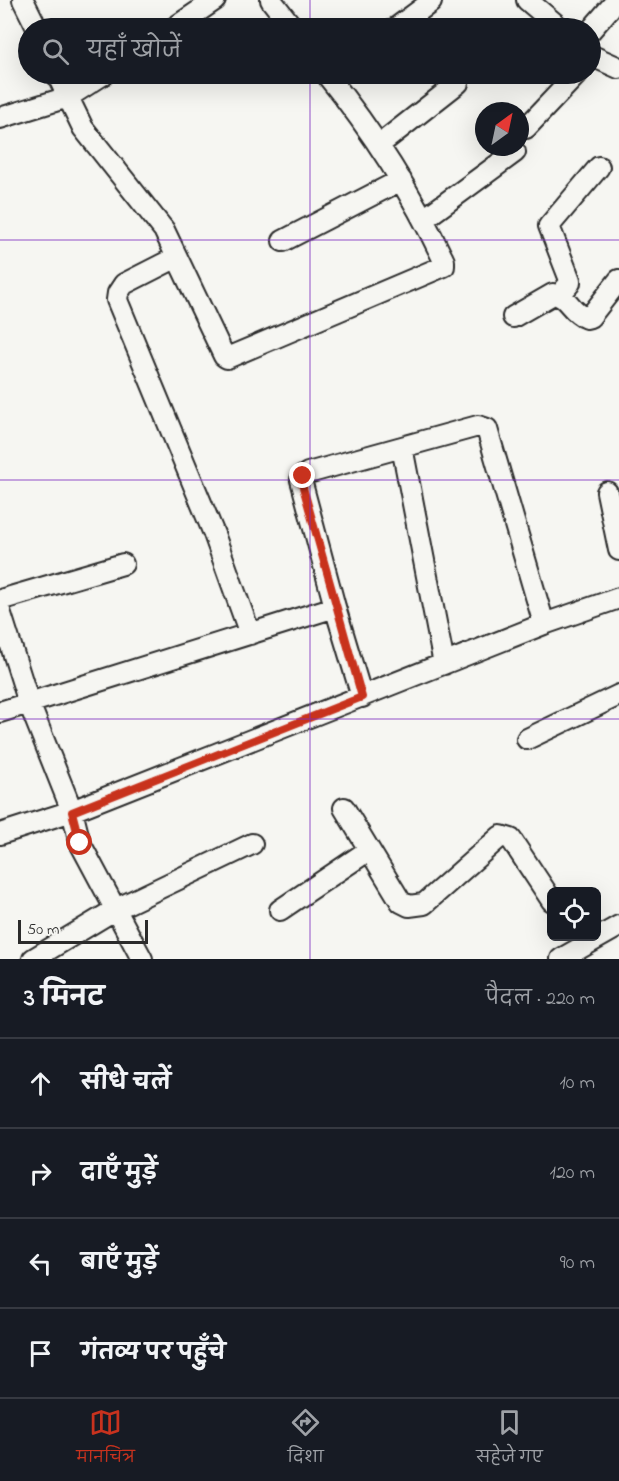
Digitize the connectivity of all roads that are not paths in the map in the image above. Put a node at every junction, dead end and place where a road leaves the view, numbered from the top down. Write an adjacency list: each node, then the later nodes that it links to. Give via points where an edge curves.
1 (23, 0): 7 (street)
2 (215, 0): 8 (street)
3 (271, 0): 9 (street)
4 (527, 0): 11 (street)
5 (617, 0): 12 (street)
6 (431, 2): 10 (street)
7 (32, 18)
8 (189, 18)
9 (285, 18)
10 (409, 18)
11 (548, 18)
12 (601, 19)
13 (601, 61): 14 (street)
14 (619, 68)
15 (62, 84): 20 (street)
16 (88, 84): 20 (street)
17 (338, 84): 23 (street)
18 (457, 84): 23 (street)
19 (567, 84): 22 (street)
20 (68, 97): 21 (street); 29 (street, via 83,128 164,230)
21 (0, 118)
22 (529, 124)
23 (379, 145): 26 (street)
24 (509, 156): 27 (street)
25 (599, 167): 31 (street, via 549,226 570,280)
26 (401, 180): 27 (street); 28 (street)
27 (424, 219): 29 (street, via 444,266 227,358)
28 (283, 241)
29 (177, 257): 42 (street, via 124,284 117,300 210,524)
30 (619, 280): 31 (street, via 586,318 576,314)
31 (560, 295): 32 (street, via 548,296)
32 (513, 317)
33 (402, 447): 39 (street, via 308,473 301,480); 41 (street, via 478,426 487,429); 43 (street)
34 (607, 492): 35 (street)
35 (619, 550)
36 (123, 564): 38 (street)
37 (619, 598): 41 (street)
38 (0, 600)
39 (335, 607): 42 (street); 45 (street)
40 (0, 610): 46 (street)
41 (544, 624): 43 (street)
42 (250, 634): 46 (street)
43 (444, 664): 45 (street)
44 (619, 695): 48 (street)
45 (362, 697): 50 (street)
46 (29, 703): 47 (street); 50 (street)
47 (0, 712)
48 (527, 739)
49 (344, 808): 53 (street)
50 (72, 812): 51 (street); 55 (street, via 80,843)
51 (0, 834)
52 (252, 844): 55 (street)
53 (369, 850): 54 (street, via 401,902 409,906 424,904 501,836 506,837); 56 (street)
54 (547, 893)
55 (116, 909): 60 (street); 61 (street)
56 (280, 910)
57 (619, 927): 58 (street)
58 (601, 933)
59 (578, 941): 62 (street)
60 (33, 959)
61 (142, 959)
62 (561, 959)

